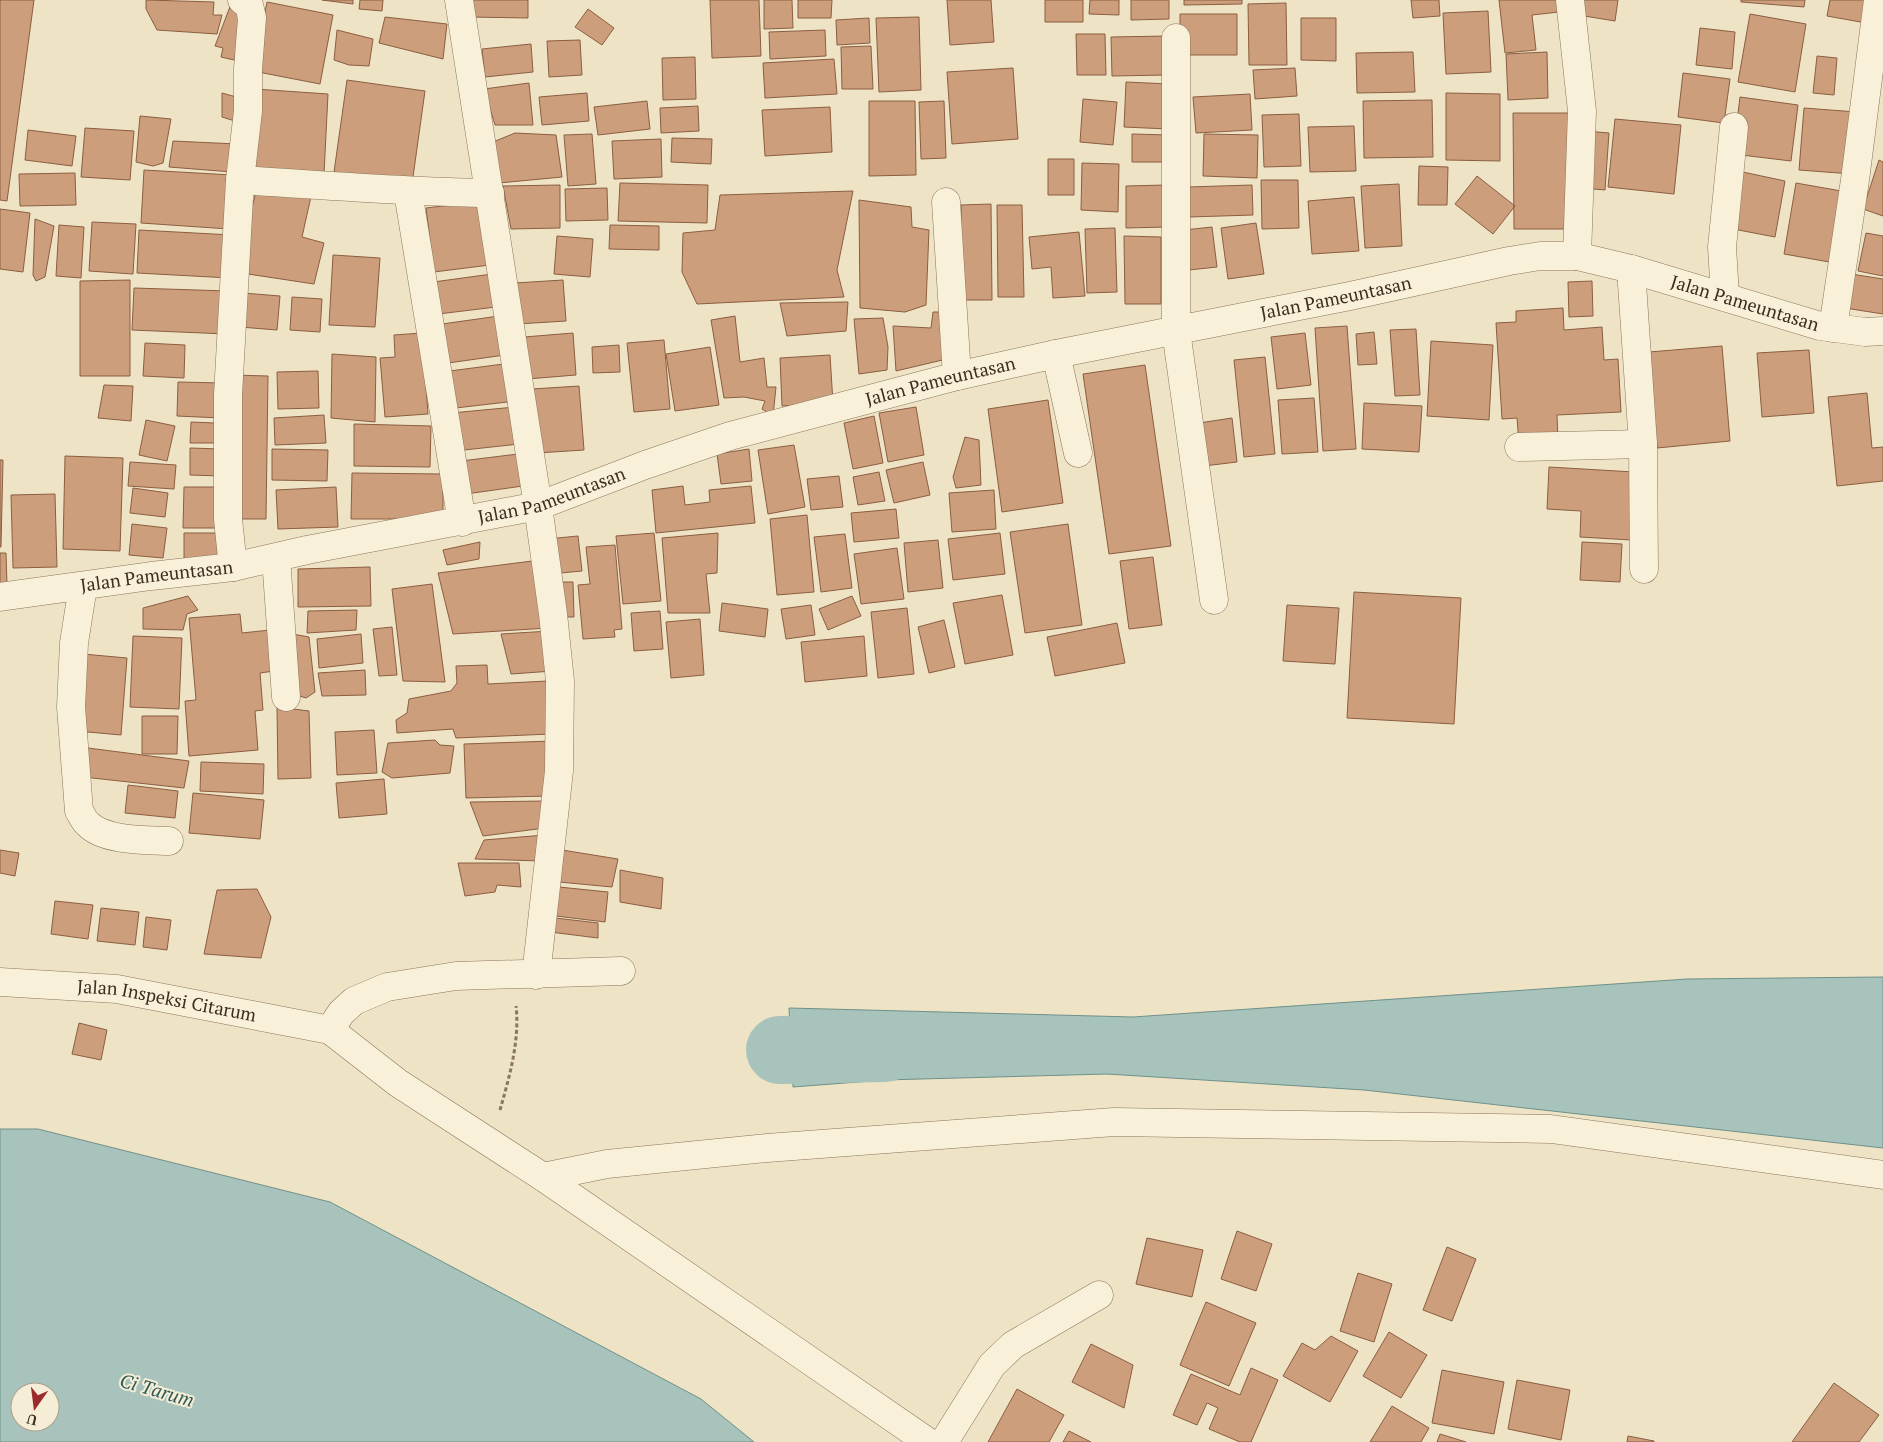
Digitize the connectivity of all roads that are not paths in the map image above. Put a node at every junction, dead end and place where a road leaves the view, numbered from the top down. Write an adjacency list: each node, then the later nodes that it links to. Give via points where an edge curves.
1 (242, 0): 7 (street, via 249,5 252,18 248,111)
2 (459, 0): 9 (street)
3 (1570, 0): 11 (street, via 1582,111)
4 (1878, 0): 14 (street, via 1856,180)
5 (1176, 38): 15 (street)
6 (1734, 127): 13 (street, via 1722,247)
7 (240, 180): 8 (street); 25 (street, via 228,395 228,519)
8 (408, 192): 9 (street); 23 (street)
9 (490, 193): 22 (street)
10 (946, 202): 18 (street)
11 (1577, 256): 12 (street, Jalan Pameuntasan); 15 (street, Jalan Pameuntasan, via 1540,256 1509,261)
12 (1631, 269): 13 (street, Jalan Pameuntasan); 19 (street)
13 (1725, 296): 14 (street, Jalan Pameuntasan)
14 (1833, 328): 16 (street, Jalan Pameuntasan)
15 (1176, 331): 17 (street, Jalan Pameuntasan); 29 (street)
16 (1883, 331)
17 (1056, 354): 18 (street, Jalan Pameuntasan); 21 (street)
18 (957, 376): 22 (street, Jalan Pameuntasan, via 730,436)
19 (1643, 444): 20 (street); 26 (street)
20 (1519, 448)
21 (1078, 453)
22 (538, 506): 23 (street, Jalan Pameuntasan); 33 (street, via 560,681 559,770)
23 (462, 522): 24 (street, Jalan Pameuntasan)
24 (276, 558): 25 (street, Jalan Pameuntasan); 30 (street)
25 (233, 567): 27 (street, Jalan Pameuntasan)
26 (1644, 569)
27 (83, 586): 28 (street, Jalan Pameuntasan); 31 (street, via 74,643 71,707 79,811 98,831 135,840)
28 (0, 597)
29 (1214, 600)
30 (286, 697)
31 (169, 841)
32 (621, 971): 33 (street)
33 (524, 975): 35 (street, via 456,976 387,987 354,1001)
34 (0, 982): 35 (street, Jalan Inspeksi Citarum, via 117,989)
35 (330, 1030): 37 (street, via 398,1083)
36 (1883, 1175): 37 (street, via 1551,1129 1114,1122 767,1148 607,1164)
37 (543, 1176): 39 (street)
38 (1099, 1295): 40 (street, via 1013,1345 992,1365)
39 (928, 1442)
40 (944, 1442)

